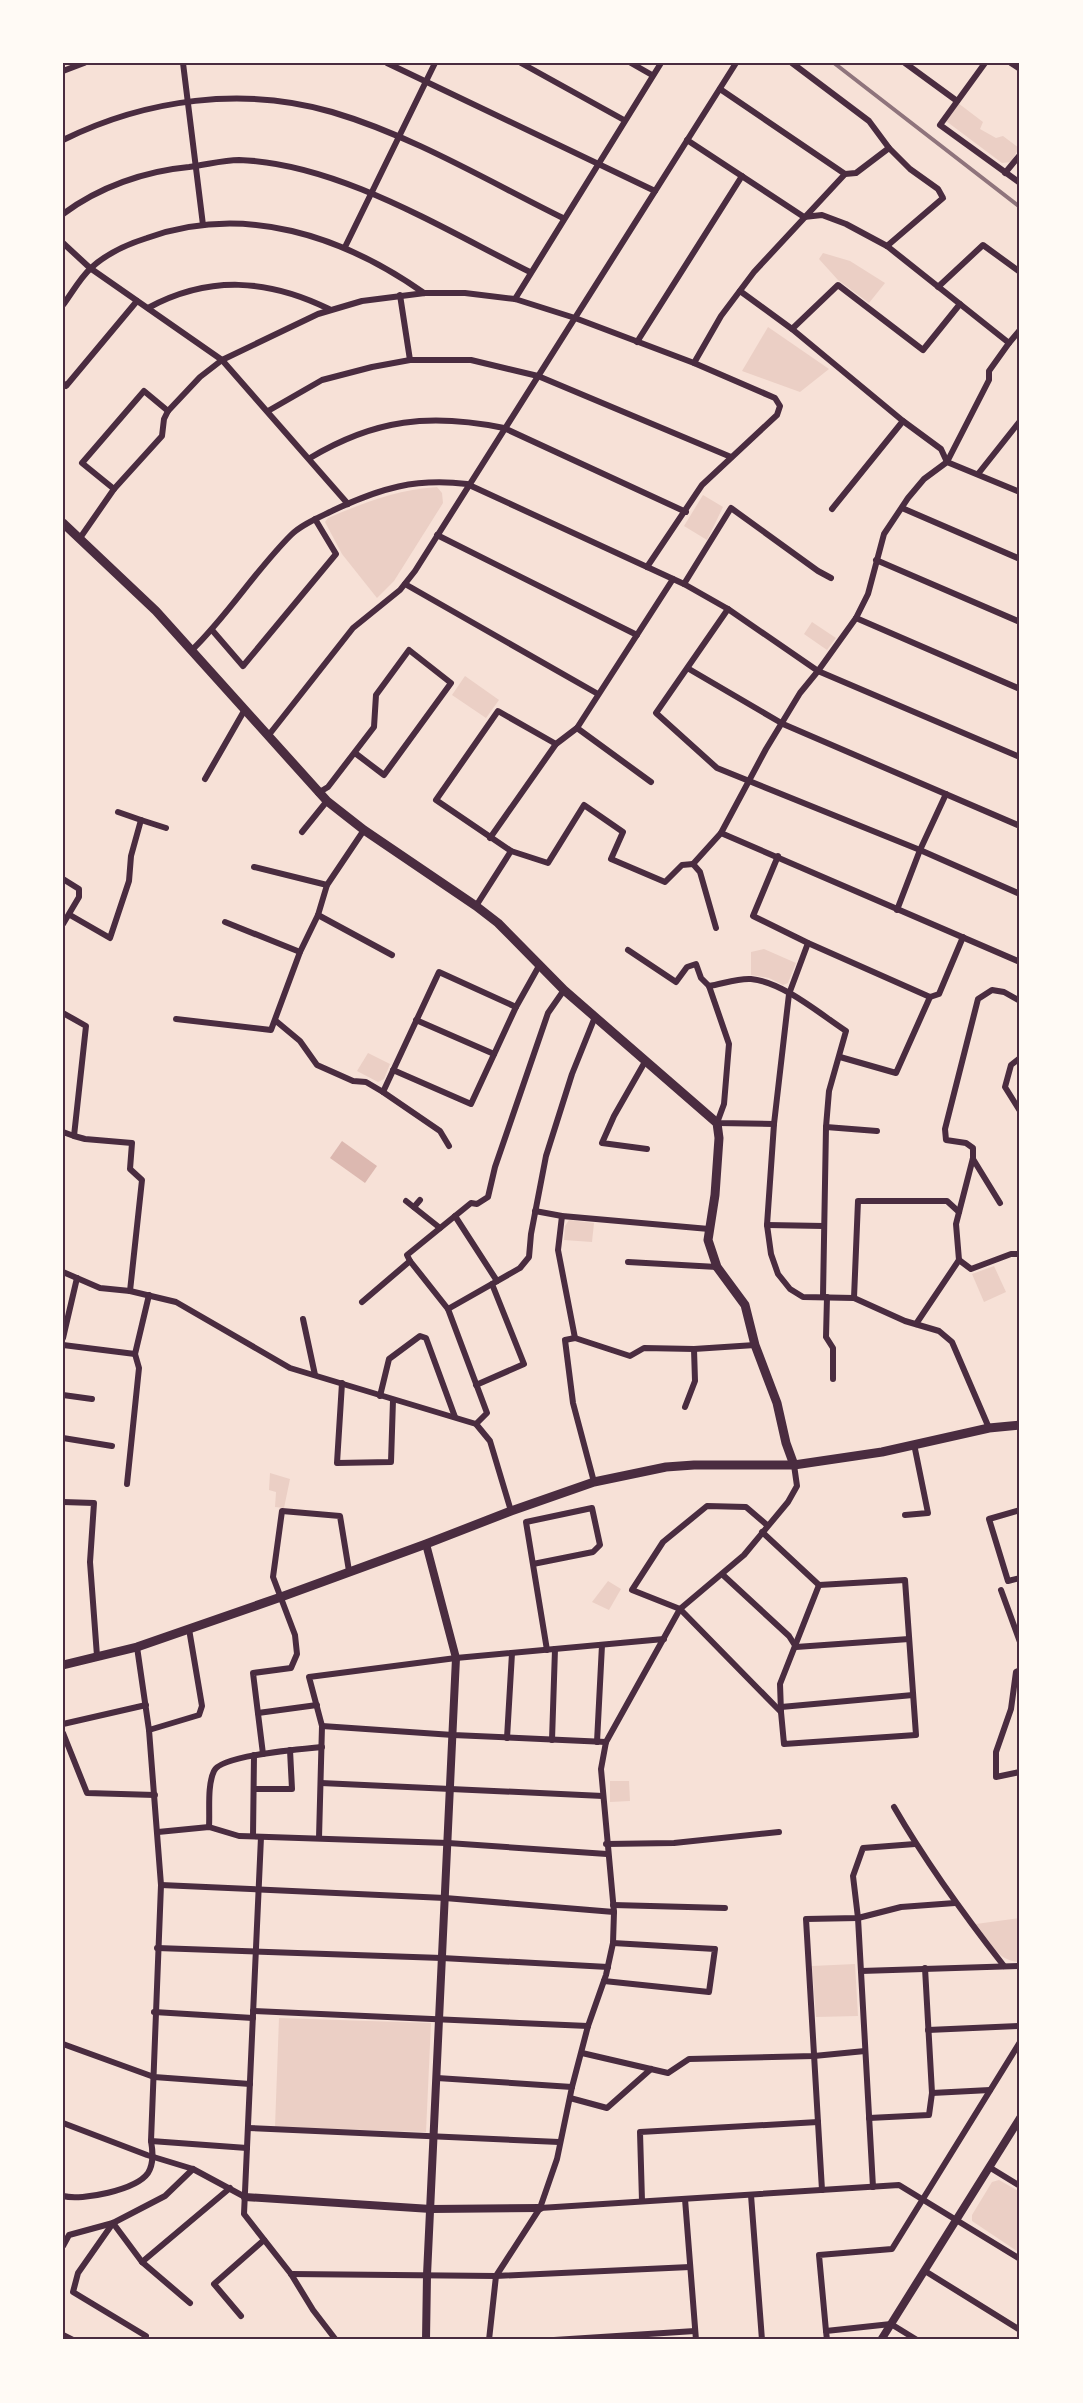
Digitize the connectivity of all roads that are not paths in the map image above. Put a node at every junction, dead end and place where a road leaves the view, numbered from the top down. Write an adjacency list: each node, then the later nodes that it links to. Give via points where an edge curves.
1 (84, 63): 14 (street)
2 (183, 63): 18 (street)
3 (387, 63): 16 (street)
4 (435, 63): 16 (street)
5 (521, 63): 20 (street)
6 (632, 63): 15 (street)
7 (660, 63): 15 (street)
8 (736, 63): 17 (street)
9 (792, 63): 24 (street, via 869,121)
10 (905, 63): 19 (street)
11 (985, 63): 19 (street)
12 (1011, 63): 13 (street)
13 (1020, 69)
14 (63, 71)
15 (652, 75): 20 (street)
16 (426, 81): 21 (street); 26 (street)
17 (720, 89): 23 (street); 29 (street)
18 (188, 101): 21 (street, via 250,99 290,103 331,112); 22 (street, via 117,117); 27 (street)
19 (957, 101): 28 (street, via 940,125)
20 (624, 120): 26 (street)
21 (399, 136): 33 (street); 36 (street)
22 (63, 140)
23 (687, 140): 30 (street); 32 (street)
24 (889, 148): 29 (street, via 856,173); 39 (street, via 938,189 943,198)
25 (1020, 155): 28 (street)
26 (597, 165): 32 (street); 36 (street)
27 (195, 166): 33 (street, via 237,160 281,165 317,173); 34 (street, via 153,173 116,185); 37 (street)
28 (1005, 173): 31 (street)
29 (845, 174): 35 (street)
30 (741, 176): 35 (street); 57 (street)
31 (1020, 183)
32 (656, 191): 54 (street)
33 (370, 193): 40 (street); 42 (street)
34 (63, 214)
35 (804, 217): 39 (street, via 822,215); 45 (street)
36 (563, 218): 42 (street)
37 (203, 225): 40 (street, via 273,226); 41 (street, via 140,240)
38 (63, 243): 41 (street)
39 (887, 246): 44 (street)
40 (345, 247): 46 (street)
41 (90, 268): 49 (street); 51 (street)
42 (530, 272): 48 (street)
43 (1020, 272): 44 (street, via 983,245)
44 (938, 287): 50 (street)
45 (740, 291): 55 (street); 61 (street)
46 (425, 293): 47 (street); 48 (street)
47 (400, 295): 53 (street); 60 (street)
48 (515, 299): 54 (street)
49 (137, 301): 52 (street); 63 (street, via 66,386)
50 (960, 304): 55 (street, via 923,350 838,285); 58 (street)
51 (63, 305)
52 (148, 308): 53 (street, via 196,288 226,284 282,290); 59 (street)
53 (329, 309): 59 (street)
54 (575, 318): 57 (street); 62 (street)
55 (792, 329): 66 (street)
56 (1020, 330): 58 (street)
57 (637, 342): 61 (street)
58 (1009, 343): 71 (street, via 989,371 989,380)
59 (222, 360): 64 (street, via 200,376); 65 (street)
60 (410, 360): 62 (street, via 471,360); 65 (street, via 322,380)
61 (694, 363): 69 (street, via 775,398 780,406 777,415)
62 (538, 376): 68 (street); 69 (street)
63 (63, 383)
64 (168, 411): 74 (street, via 162,436); 74 (street, via 144,391 82,463)
65 (268, 411): 70 (street)
66 (903, 421): 71 (street, via 941,448); 78 (street)
67 (1020, 421): 72 (street)
68 (504, 428): 70 (street, via 404,422 353,435); 73 (street); 79 (street)
69 (732, 457): 79 (street, via 702,485)
70 (310, 458): 76 (street)
71 (947, 462): 72 (street); 77 (street, via 924,479)
72 (978, 474): 75 (street)
73 (467, 484): 76 (street, via 401,485); 82 (street); 86 (street)
74 (114, 489): 83 (street)
75 (1020, 492)
76 (348, 504): 80 (street)
77 (902, 508): 84 (street); 85 (street, via 884,534)
78 (832, 509)
79 (686, 512): 86 (street)
80 (315, 519): 94 (street, via 292,534); 94 (street, via 336,554 243,666)
81 (63, 523): 83 (main road)
82 (437, 535): 89 (street); 95 (street)
83 (80, 538): 96 (main road)
84 (1020, 559)
85 (876, 560): 92 (street, via 866,601); 93 (street)
86 (647, 567): 88 (street)
87 (831, 578): 90 (street, via 731,508)
88 (672, 579): 90 (street); 95 (street)
89 (405, 584): 100 (street); 104 (street, via 353,628)
90 (684, 584): 91 (street)
91 (728, 609): 97 (street); 98 (street)
92 (856, 618): 98 (street); 99 (street)
93 (1020, 622)
94 (212, 630): 96 (street)
95 (637, 635): 100 (street)
96 (192, 650): 101 (main road)
97 (689, 669): 102 (street); 109 (street, via 656,713 717,768)
98 (819, 671): 102 (street, via 800,693); 107 (street)
99 (1020, 688)
100 (598, 694): 103 (street)
101 (244, 711): 104 (main road); 108 (street)
102 (783, 724): 109 (street); 112 (street)
103 (577, 728): 105 (street); 110 (street)
104 (267, 736): 111 (main road)
105 (556, 744): 121 (street); 121 (street, via 498,711 436,800)
106 (356, 753): 106 (street, via 374,727 376,695 410,650 451,683 384,775); 111 (street, via 328,787)
107 (1020, 757)
108 (205, 779)
109 (750, 780): 120 (street); 122 (street)
110 (651, 782)
111 (318, 793): 113 (main road)
112 (946, 794): 116 (street); 122 (street)
113 (327, 801): 118 (main road); 119 (street)
114 (118, 812): 115 (street)
115 (141, 820): 117 (street); 132 (street, via 129,881 110,938)
116 (1020, 826)
117 (166, 828)
118 (364, 830): 128 (street); 130 (main road)
119 (302, 832)
120 (721, 833): 124 (street); 125 (street)
121 (490, 838): 123 (street)
122 (920, 850): 129 (street); 131 (street)
123 (511, 851): 125 (street, via 548,863 584,805 623,832 611,859 665,882 682,865); 130 (street)
124 (778, 856): 131 (street); 138 (street, via 753,916)
125 (693, 864): 136 (street, via 700,872)
126 (254, 867): 128 (street)
127 (63, 879): 132 (street, via 79,889)
128 (327, 885): 133 (street)
129 (1020, 894)
130 (476, 906): 143 (main road)
131 (897, 910): 137 (street)
132 (70, 915): 135 (street)
133 (318, 915): 140 (street); 141 (street)
134 (225, 922): 140 (street)
135 (63, 924)
136 (716, 928)
137 (963, 937): 142 (street); 147 (street, via 939,994)
138 (808, 944): 146 (street); 147 (street)
139 (628, 950): 144 (street, via 676,982 687,967 696,964 700,978)
140 (300, 952): 154 (street)
141 (392, 955)
142 (1020, 962)
143 (539, 966): 145 (main road); 149 (street)
144 (709, 986): 146 (street, via 748,979 765,981); 162 (street, via 729,1044 724,1104)
145 (564, 990): 151 (main road); 177 (street, via 548,1013 488,1197 471,1203)
146 (789, 994): 156 (street, via 846,1031); 163 (street)
147 (930, 997): 156 (street, via 897,1073)
148 (1020, 1001): 170 (street, via 992,990 978,999 945,1129 946,1140 973,1148)
149 (516, 1007): 153 (street, via 439,972); 155 (street)
150 (63, 1013): 167 (street, via 86,1026)
151 (595, 1017): 158 (main road); 175 (street, via 549,1146)
152 (176, 1019): 154 (street, via 271,1030)
153 (416, 1020): 155 (street); 159 (street)
154 (276, 1021): 160 (street, via 300,1041 317,1065)
155 (494, 1054): 159 (street, via 471,1104)
156 (840, 1057): 164 (street, via 829,1091)
157 (1020, 1058): 161 (street, via 1011,1065 1005,1087)
158 (647, 1060): 162 (main road); 169 (street, via 602,1143)
159 (393, 1070): 160 (street)
160 (383, 1092): 168 (street, via 440,1131)
161 (1020, 1111)
162 (717, 1123): 163 (street); 182 (main road, via 715,1195)
163 (774, 1124): 179 (street)
164 (826, 1127): 165 (street); 180 (street)
165 (877, 1131)
166 (63, 1132): 167 (street)
167 (74, 1136): 191 (street, via 132,1143 130,1169 142,1180)
168 (449, 1146)
169 (647, 1149)
170 (973, 1158): 173 (street); 176 (street)
171 (420, 1200): 174 (street)
172 (406, 1201): 174 (street)
173 (1000, 1203)
174 (414, 1207): 181 (street)
175 (535, 1211): 178 (street); 190 (street, via 529,1257 520,1269)
176 (959, 1212): 184 (street); 194 (street, via 947,1201 858,1201)
177 (455, 1216): 181 (street); 190 (street)
178 (562, 1216): 182 (street); 200 (street, via 558,1250)
179 (768, 1225): 180 (street); 193 (street, via 778,1274 803,1297)
180 (824, 1226): 193 (street)
181 (440, 1228): 185 (street, via 407,1255)
182 (709, 1229): 187 (main road, via 708,1240)
183 (1020, 1254): 184 (street, via 971,1269)
184 (959, 1260): 198 (street)
185 (410, 1261): 195 (street); 196 (street)
186 (628, 1262): 187 (street)
187 (717, 1267): 201 (main road, via 745,1305)
188 (63, 1272): 189 (street)
189 (77, 1278): 191 (street, via 100,1288); 199 (street)
190 (495, 1283): 196 (street); 208 (street, via 524,1364)
191 (130, 1291): 192 (street)
192 (148, 1295): 204 (street); 205 (street, via 176,1302 290,1368)
193 (825, 1297): 194 (street); 206 (street, via 826,1337 833,1348)
194 (854, 1298): 198 (street)
195 (362, 1302)
196 (448, 1309): 208 (street)
197 (303, 1319): 205 (street)
198 (916, 1324): 217 (street, via 939,1331 952,1342)
199 (63, 1338)
200 (574, 1338): 203 (street, via 630,1356 644,1348); 222 (street, via 565,1340 573,1403)
201 (755, 1344): 203 (street); 221 (main road)
202 (63, 1345): 204 (street)
203 (694, 1349): 213 (street, via 695,1381)
204 (135, 1354): 223 (street, via 139,1368)
205 (315, 1375): 207 (street)
206 (833, 1379)
207 (342, 1383): 210 (street); 212 (street, via 337,1463 391,1462)
208 (476, 1385): 215 (street, via 487,1413)
209 (63, 1395): 211 (street)
210 (380, 1396): 212 (street); 214 (street, via 389,1359 420,1336 426,1338)
211 (92, 1399)
212 (393, 1400): 214 (street)
213 (685, 1407)
214 (455, 1417): 215 (street)
215 (476, 1424): 227 (street, via 490,1441)
216 (1020, 1425): 217 (main road)
217 (989, 1428): 219 (main road)
218 (63, 1438): 220 (street)
219 (914, 1444): 221 (main road); 228 (street, via 928,1513)
220 (112, 1446)
221 (794, 1464): 222 (main road, via 666,1467); 230 (street, via 797,1486)
222 (594, 1482): 225 (main road)
223 (127, 1484)
224 (63, 1502): 251 (street, via 94,1503 90,1562)
225 (526, 1506): 227 (main road); 229 (street)
226 (1020, 1510): 236 (street, via 988,1519 1008,1581)
227 (511, 1511): 232 (main road)
228 (905, 1515)
229 (526, 1522): 233 (street); 233 (street, via 592,1508 600,1545 593,1552)
230 (767, 1525): 231 (street); 240 (street, via 746,1507 707,1506 663,1542 632,1590)
231 (762, 1532): 235 (street); 237 (street)
232 (426, 1544): 234 (main road); 252 (street)
233 (533, 1564): 249 (street)
234 (349, 1571): 239 (main road); 239 (street, via 340,1516 282,1511 273,1577)
235 (723, 1575): 240 (street); 247 (street, via 789,1636)
236 (1020, 1578)
237 (819, 1585): 242 (street, via 905,1580); 247 (street)
238 (1001, 1590): 244 (street)
239 (281, 1597): 241 (main road); 259 (street, via 295,1635 297,1654 291,1668 253,1673)
240 (680, 1609): 243 (street); 258 (street)
241 (189, 1629): 246 (main road); 262 (street, via 202,1706 199,1715)
242 (909, 1639): 247 (street); 255 (street)
243 (664, 1640): 245 (street); 268 (street)
244 (1020, 1642)
245 (602, 1645): 248 (street); 267 (street)
246 (137, 1647): 251 (main road); 256 (street)
247 (795, 1647): 258 (street, via 780,1684)
248 (555, 1649): 249 (street); 266 (street)
249 (547, 1650): 250 (street)
250 (512, 1653): 252 (street); 265 (street)
251 (97, 1656): 253 (main road)
252 (456, 1658): 257 (street, via 309,1677); 264 (street)
253 (63, 1665)
254 (1020, 1670): 273 (street, via 1016,1671 1011,1709 996,1752 996,1777)
255 (913, 1695): 258 (street); 258 (street, via 916,1735 784,1744)
256 (146, 1705): 260 (street); 262 (street)
257 (317, 1705): 259 (street); 261 (street)
258 (781, 1709)
259 (258, 1713): 271 (street)
260 (63, 1724)
261 (322, 1726): 264 (street); 269 (street)
262 (149, 1730): 277 (street)
263 (63, 1733): 277 (street, via 87,1793)
264 (453, 1735): 265 (street); 276 (street)
265 (507, 1738): 266 (street)
266 (552, 1740): 267 (street)
267 (597, 1742): 268 (street)
268 (606, 1742): 278 (street, via 601,1769)
269 (322, 1747): 270 (street); 274 (street)
270 (290, 1750): 271 (street); 275 (street, via 292,1789)
271 (263, 1754): 272 (street)
272 (254, 1755): 275 (street); 280 (street, via 220,1763 214,1769)
273 (1020, 1772)
274 (321, 1783): 276 (street); 284 (street)
275 (254, 1789): 283 (street)
276 (450, 1789): 278 (street); 285 (street)
277 (155, 1795): 281 (street)
278 (603, 1796): 286 (street)
279 (894, 1807): 287 (street)
280 (209, 1827): 281 (street); 283 (street, via 239,1836)
281 (159, 1832): 289 (street)
282 (779, 1832): 286 (street, via 674,1843)
283 (257, 1836): 284 (street); 290 (street)
284 (319, 1838): 285 (street)
285 (448, 1843): 288 (street); 291 (street)
286 (606, 1844): 288 (street)
287 (915, 1844): 292 (street); 295 (street, via 864,1848 853,1876)
288 (607, 1854): 294 (street)
289 (161, 1885): 290 (street); 297 (street)
290 (259, 1890): 291 (street); 298 (street)
291 (445, 1898): 294 (street); 299 (street)
292 (955, 1903): 295 (street, via 901,1906); 300 (street)
293 (725, 1908): 294 (street)
294 (613, 1909): 296 (street)
295 (858, 1918): 304 (street); 316 (street, via 806,1919)
296 (613, 1943): 302 (street); 305 (street, via 715,1949 709,1992)
297 (157, 1948): 298 (street); 306 (street)
298 (256, 1953): 299 (street); 307 (street)
299 (442, 1958): 302 (street); 308 (street)
300 (1005, 1966): 301 (street); 303 (street)
301 (1020, 1966)
302 (608, 1967): 305 (street)
303 (925, 1968): 304 (street); 311 (street)
304 (861, 1971): 314 (street)
305 (604, 1981): 309 (street)
306 (154, 2012): 307 (street); 318 (street)
307 (253, 2014): 308 (street); 320 (street)
308 (440, 2019): 309 (street); 319 (street)
309 (588, 2026): 315 (street)
310 (1020, 2026): 311 (street)
311 (928, 2030): 323 (street)
312 (1020, 2042): 322 (street)
313 (63, 2044): 318 (street)
314 (866, 2051): 316 (street); 325 (street)
315 (582, 2053): 317 (street); 321 (street)
316 (814, 2056): 317 (street, via 689,2059 668,2073); 327 (street)
317 (651, 2069): 324 (street, via 607,2108)
318 (154, 2077): 320 (street); 331 (street)
319 (437, 2078): 321 (street); 330 (street)
320 (250, 2084): 329 (street)
321 (572, 2087): 324 (street)
322 (990, 2090): 323 (street); 345 (street)
323 (932, 2093): 325 (street, via 929,2115)
324 (570, 2098): 332 (street)
325 (869, 2118): 338 (street)
326 (1020, 2118): 335 (street)
327 (818, 2122): 340 (street); 346 (street, via 640,2132)
328 (63, 2123): 334 (street)
329 (248, 2128): 330 (street); 333 (street)
330 (434, 2137): 332 (street); 347 (street)
331 (151, 2141): 333 (street); 334 (street)
332 (559, 2142): 348 (street)
333 (247, 2148): 343 (street)
334 (153, 2157): 336 (street); 342 (street, via 147,2174 133,2184 98,2195)
335 (989, 2167): 337 (street); 349 (street)
336 (193, 2169): 339 (street); 350 (street, via 165,2196)
337 (1020, 2186)
338 (873, 2187): 340 (street); 345 (street, via 899,2185)
339 (230, 2188): 343 (street); 354 (street)
340 (822, 2190): 341 (street)
341 (752, 2195): 344 (street); 375 (street)
342 (63, 2196)
343 (245, 2197): 347 (street); 351 (street, via 244,2214)
344 (685, 2199): 346 (street); 355 (street)
345 (922, 2199): 349 (street); 365 (street, via 892,2248 819,2255)
346 (642, 2201): 348 (street)
347 (431, 2208): 348 (street); 358 (street)
348 (540, 2208): 359 (street)
349 (957, 2220): 353 (street); 356 (street)
350 (113, 2223): 352 (street, via 69,2235); 354 (street); 369 (street, via 78,2273 73,2292 146,2336)
351 (264, 2240): 357 (street); 361 (street, via 214,2284)
352 (63, 2246)
353 (1020, 2259)
354 (142, 2262): 360 (street)
355 (690, 2267): 359 (street); 364 (street)
356 (925, 2271): 362 (street); 363 (street)
357 (291, 2274): 358 (street); 370 (street)
358 (427, 2275): 359 (street); 371 (street)
359 (496, 2276): 372 (street)
360 (190, 2303)
361 (241, 2316)
362 (891, 2324): 365 (street); 377 (street); 378 (street)
363 (1020, 2330)
364 (695, 2331): 367 (street); 374 (street)
365 (826, 2331): 376 (street)
366 (63, 2335): 368 (street)
367 (638, 2337): 373 (street)
368 (73, 2340)
369 (144, 2340)
370 (336, 2340)
371 (426, 2340)
372 (489, 2340)
373 (554, 2340)
374 (696, 2340)
375 (762, 2340)
376 (827, 2340)
377 (881, 2340)
378 (916, 2340)

